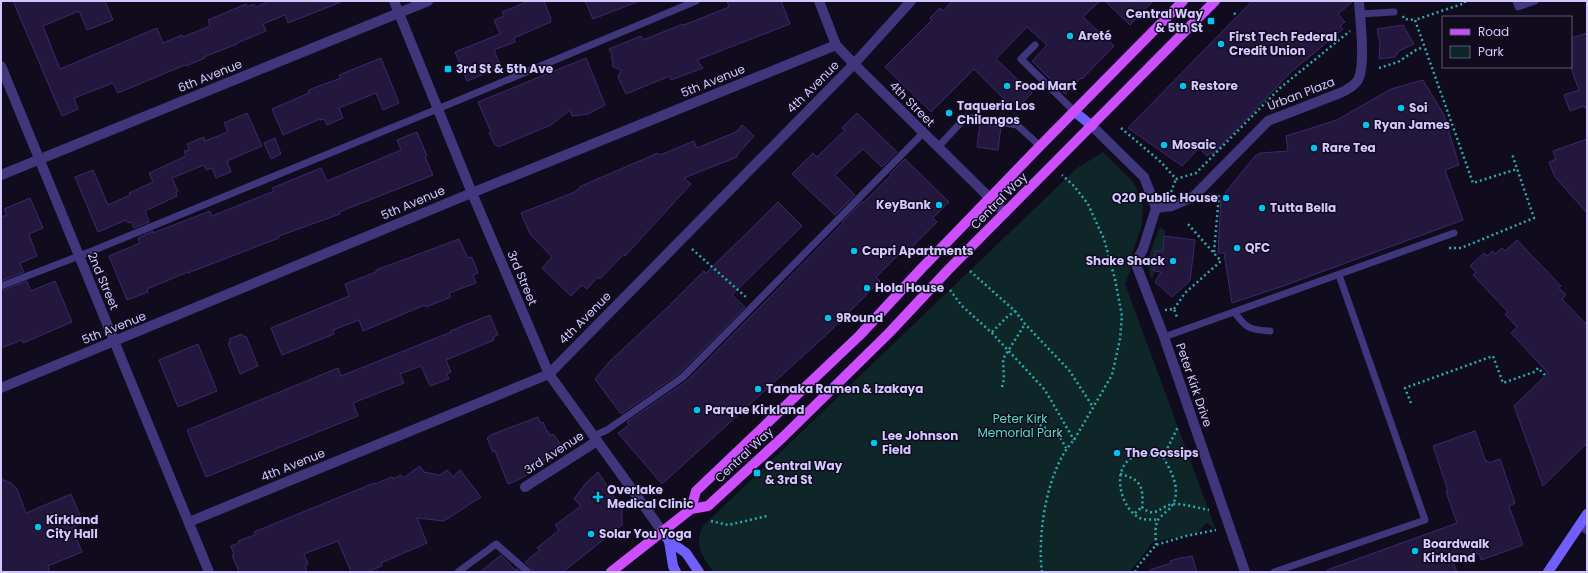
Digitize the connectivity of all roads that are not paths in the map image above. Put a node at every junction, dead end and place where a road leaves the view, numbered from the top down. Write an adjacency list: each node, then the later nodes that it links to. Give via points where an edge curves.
1 (394, 1): 12 (street, 3rd Street)
2 (428, 1): 12 (street, 6th Avenue)
3 (696, 1): 18 (lane)
4 (819, 1): 14 (street, 4th Street)
5 (911, 1): 16 (street, 4th Avenue)
6 (1183, 1): 19 (main road, Central Way)
7 (1215, 1): 20 (main road, Central Way)
8 (1359, 1): 13 (street, Urban Plaza)
9 (1516, 1): 10 (lane, via 1518,7)
10 (1535, 1)
11 (1394, 12): 13 (lane)
12 (399, 13): 18 (street, 3rd Street); 24 (street, 6th Avenue)
13 (1360, 14): 28 (street, Urban Plaza, via 1361,69 1358,80 1351,88 1268,121 1193,197 1172,206)
14 (836, 45): 16 (street, 4th Street); 26 (street, 5th Avenue)
15 (1035, 45): 19 (lane, via 1021,59)
16 (854, 64): 21 (street, 4th Street); 38 (street, 4th Avenue)
17 (2, 70): 24 (street, 2nd Street)
18 (439, 109): 26 (street, 3rd Street); 31 (lane)
19 (1075, 112): 20 (main road); 22 (main road, Central Way)
20 (1092, 126): 28 (street, via 1144,177); 29 (main road, Central Way)
21 (923, 133): 23 (street, 4th Street); 40 (lane, via 683,377)
22 (1040, 146): 23 (lane, via 1017,125 966,117); 27 (main road, Central Way)
23 (938, 147): 27 (street, 4th Street)
24 (40, 159): 25 (street, 6th Avenue); 31 (street, 2nd Street)
25 (1, 175)
26 (472, 193): 37 (street, 5th Avenue); 38 (street, 3rd Street)
27 (990, 198): 29 (street, 4th Street); 42 (main road, Central Way, via 860,334 696,491)
28 (1156, 208): 36 (street, Peter Kirk Drive, via 1137,260 1137,267)
29 (1006, 213): 42 (main road, Central Way, via 782,438 708,506)
30 (1454, 233): 32 (lane)
31 (78, 256): 33 (lane); 37 (street, 2nd Street)
32 (1339, 275): 34 (lane); 55 (lane, via 1425,520)
33 (1, 286)
34 (1235, 313): 35 (lane, via 1244,325); 36 (lane)
35 (1270, 331)
36 (1164, 337): 54 (street, Peter Kirk Drive)
37 (114, 342): 39 (street, 5th Avenue); 44 (street, 2nd Street)
38 (549, 374): 40 (street, 3rd Street); 44 (street, 4th Avenue)
39 (1, 388)
40 (595, 438): 41 (street, 3rd Avenue); 46 (street, 3rd Street)
41 (525, 486)
42 (691, 508): 46 (main road, Central Way)
43 (1587, 514): 45 (main road)
44 (189, 522): 48 (street, 2nd Street)
45 (1583, 528): 56 (main road)
46 (662, 531): 47 (main road, 3rd Street); 51 (main road, Central Way)
47 (669, 541): 52 (main road, 3rd Street); 53 (main road, 3rd Street, via 686,553)
48 (209, 572)
49 (458, 572): 50 (lane, via 496,544)
50 (528, 572)
51 (611, 572)
52 (676, 572)
53 (699, 572)
54 (1245, 572)
55 (1274, 572)
56 (1548, 572)

